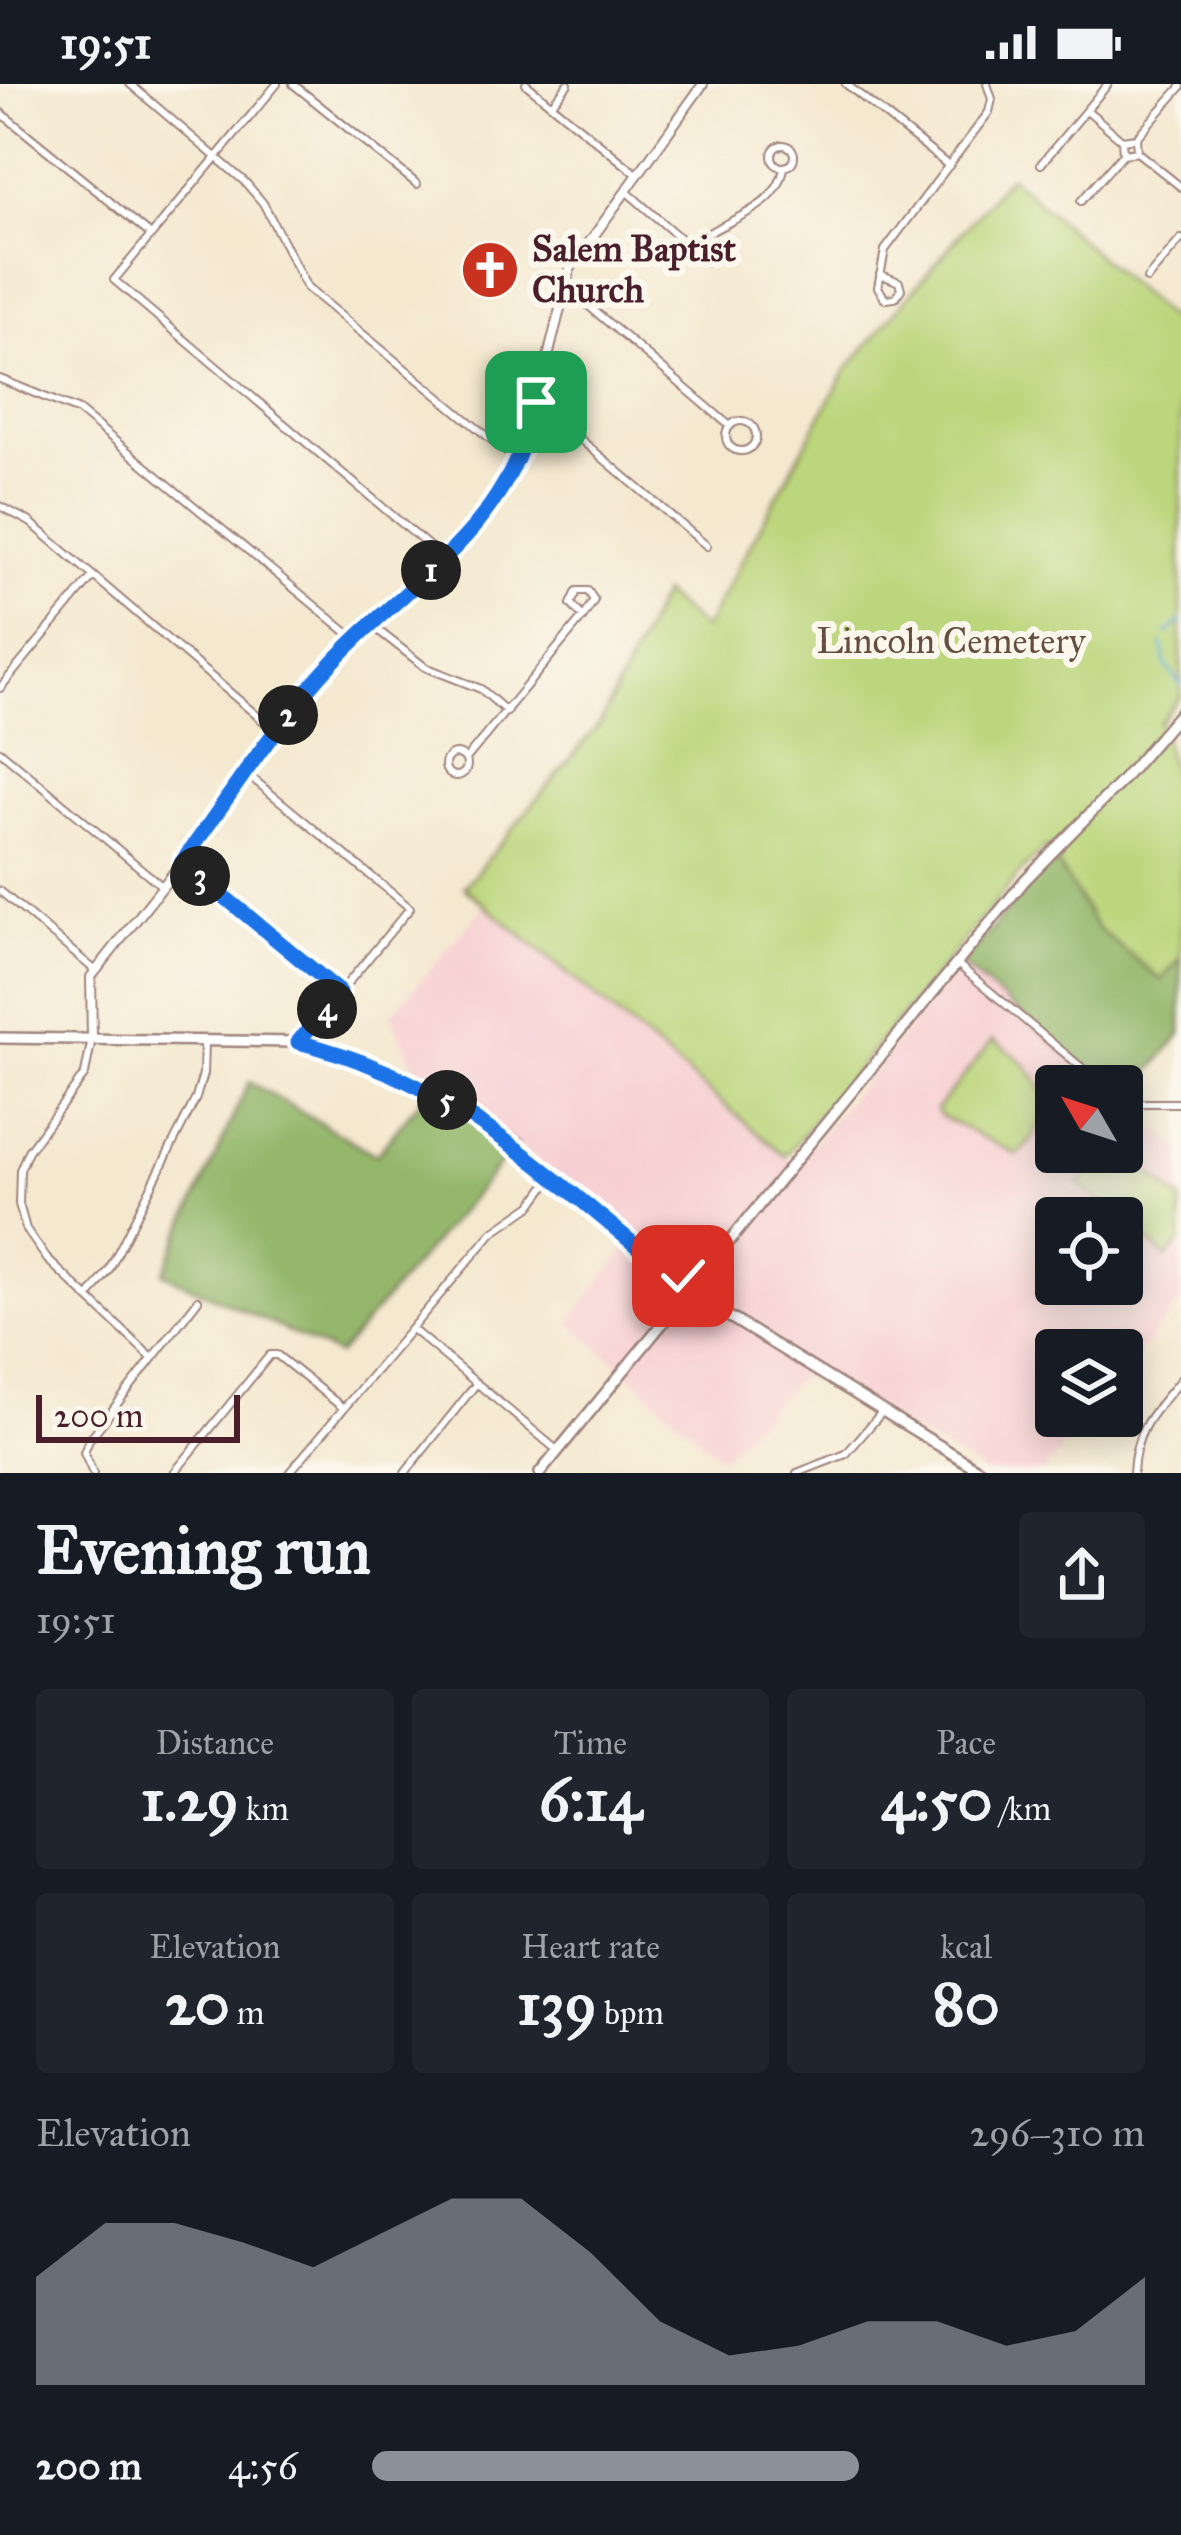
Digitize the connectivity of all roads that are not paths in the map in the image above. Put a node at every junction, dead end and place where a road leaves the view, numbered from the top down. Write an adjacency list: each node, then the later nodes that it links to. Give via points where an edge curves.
1 (130, 84): 18 (street)
2 (277, 84): 18 (street)
3 (293, 84): 23 (street)
4 (526, 84): 11 (street)
5 (568, 84): 11 (street)
6 (704, 84): 22 (street)
7 (847, 84): 20 (street)
8 (987, 84): 20 (street, via 989,112)
9 (1108, 84): 12 (street)
10 (1181, 87): 14 (street)
11 (552, 104): 22 (street)
12 (1087, 110): 15 (street); 19 (street)
13 (0, 112): 27 (street)
14 (1136, 138): 15 (street); 16 (street)
15 (1122, 140): 17 (street)
16 (1137, 152): 17 (street); 24 (street)
17 (1123, 154): 26 (street)
18 (217, 156): 27 (street); 37 (street, via 263,203 308,288)
19 (1041, 164)
20 (949, 166): 31 (street, via 890,241)
21 (784, 167): 29 (street, via 764,203)
22 (638, 176): 25 (street)
23 (417, 184)
24 (1181, 187)
25 (626, 191): 29 (street); 33 (street)
26 (1082, 201)
27 (151, 236): 40 (street, via 114,280)
28 (1181, 239): 32 (street)
29 (690, 247): 30 (street)
30 (706, 262)
31 (880, 274): 31 (street, via 880,294 895,298 899,282)
32 (1148, 278)
33 (564, 285): 35 (street); 36 (street)
34 (0, 379): 44 (street, via 79,411)
35 (536, 402): 37 (street); 39 (street)
36 (730, 426): 36 (street, via 731,448 753,445 748,423)
37 (519, 463): 40 (street, via 487,515)
38 (0, 506): 41 (street)
39 (707, 546)
40 (444, 559): 43 (street)
41 (93, 576): 45 (street); 48 (street)
42 (584, 617): 42 (street, via 571,604 580,590 594,600); 46 (street)
43 (369, 624): 44 (street); 46 (street)
44 (354, 638): 48 (street)
45 (0, 688)
46 (506, 712): 50 (street)
47 (1181, 712): 55 (main road)
48 (275, 731): 51 (street)
49 (0, 751): 53 (street)
50 (466, 759)
51 (245, 773): 52 (street); 57 (street, via 410,908)
52 (182, 862): 53 (street); 57 (street)
53 (163, 887): 56 (street)
54 (0, 891): 56 (street)
55 (956, 964): 62 (street); 66 (main road)
56 (96, 971): 59 (street)
57 (340, 992): 61 (street)
58 (0, 1038): 59 (main road)
59 (92, 1038): 60 (main road); 69 (street, via 85,1074 28,1151 18,1190 33,1242)
60 (204, 1039): 61 (main road); 69 (street, via 196,1098)
61 (298, 1042): 65 (main road, via 426,1088)
62 (1079, 1065)
63 (1143, 1103): 64 (street)
64 (1181, 1103)
65 (552, 1177): 67 (main road); 73 (street, via 532,1205 493,1232)
66 (709, 1267): 67 (main road); 68 (main road); 71 (main road)
67 (670, 1274): 68 (main road); 72 (main road)
68 (690, 1291): 71 (main road); 72 (main road)
69 (88, 1298): 74 (street)
70 (198, 1300): 74 (street)
71 (710, 1305): 72 (main road); 78 (main road)
72 (673, 1311): 79 (main road)
73 (412, 1330): 76 (street); 77 (street)
74 (152, 1358): 80 (street, via 86,1446)
75 (1181, 1379): 87 (street, via 1141,1429)
76 (477, 1383): 79 (street); 83 (street)
77 (343, 1408): 81 (street, via 274,1354); 82 (street)
78 (882, 1412): 85 (street, via 846,1454); 86 (main road)
79 (558, 1451): 84 (main road)
80 (93, 1473)
81 (174, 1473)
82 (289, 1473)
83 (405, 1473)
84 (540, 1473)
85 (797, 1473)
86 (984, 1473)
87 (1132, 1473)

